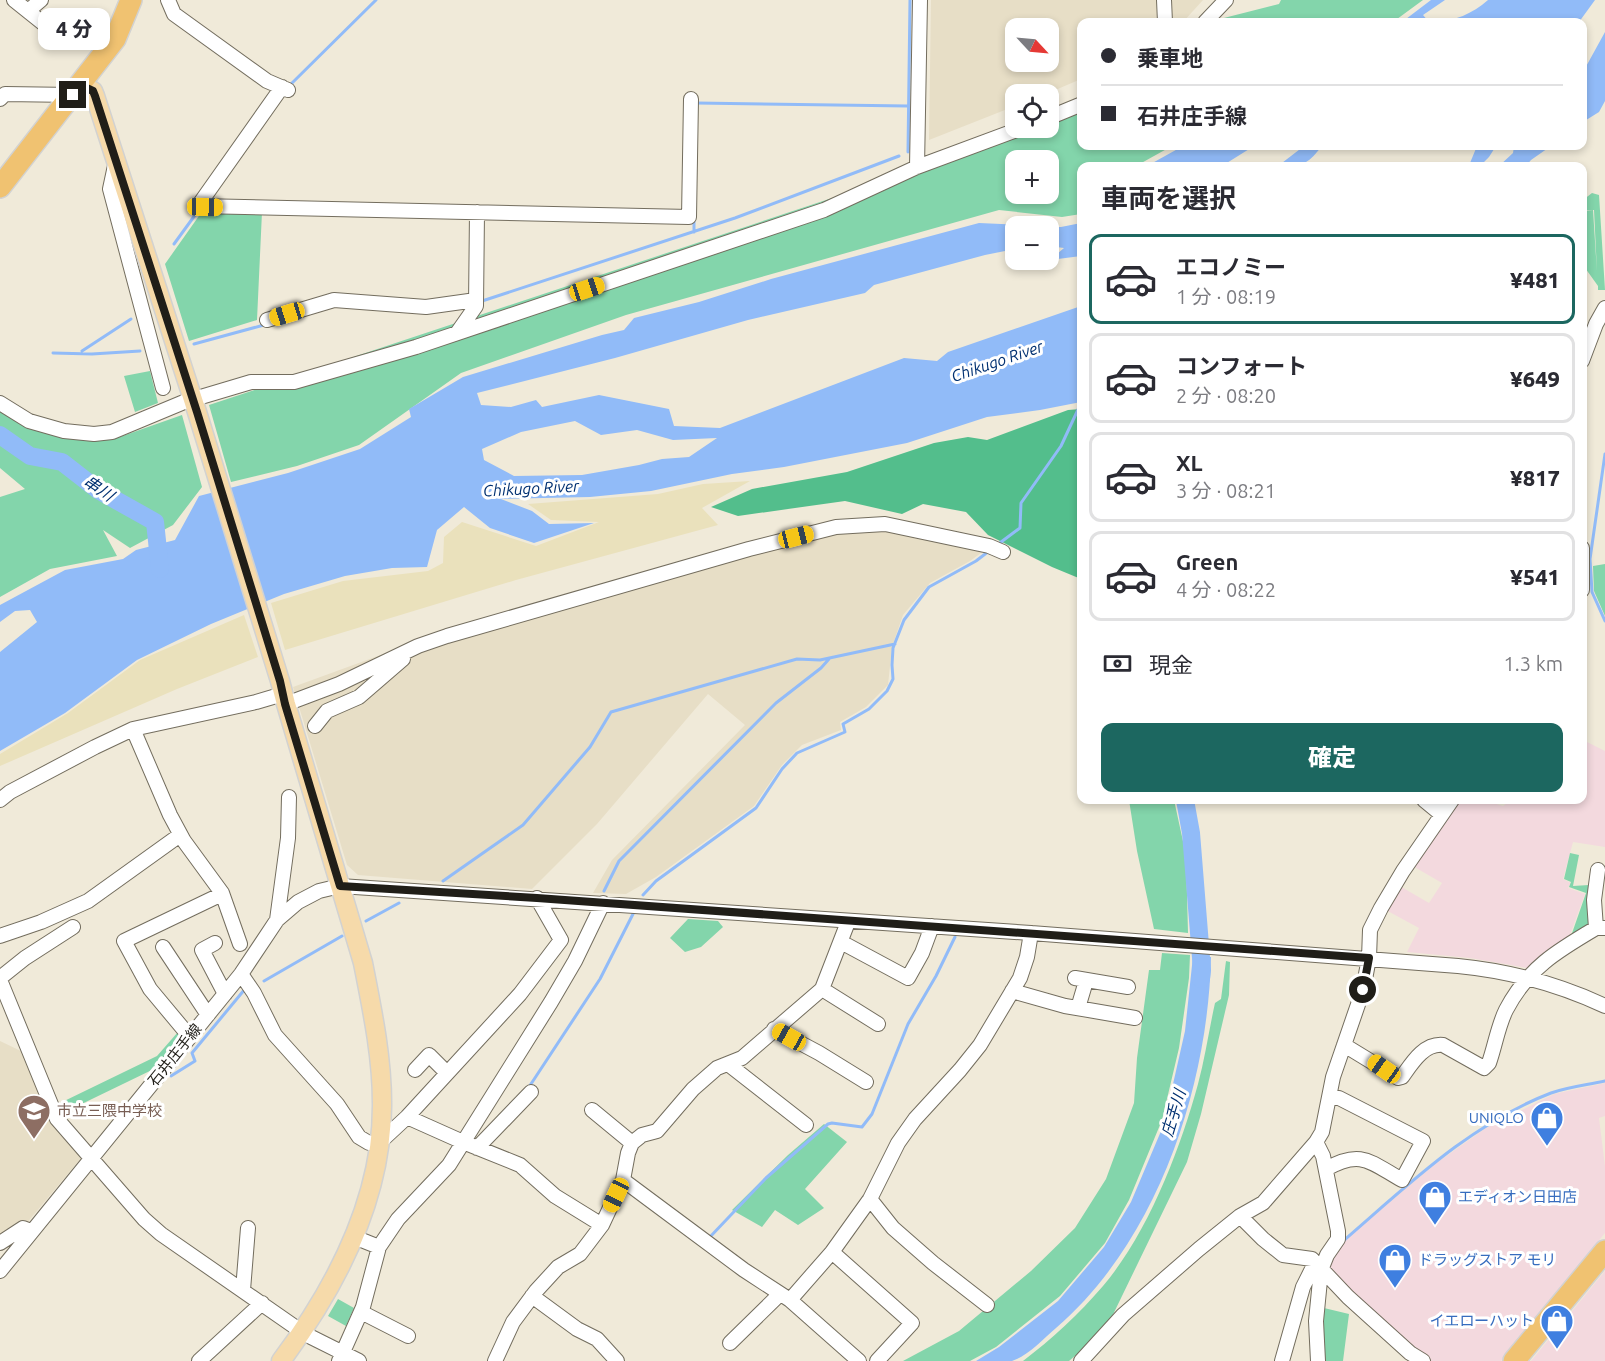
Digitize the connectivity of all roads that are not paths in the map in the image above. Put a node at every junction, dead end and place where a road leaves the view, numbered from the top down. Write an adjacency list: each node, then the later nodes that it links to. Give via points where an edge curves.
1 (14, 0): 8 (street)
2 (41, 0): 8 (street)
3 (130, 0): 11 (highway)
4 (168, 0): 21 (street, via 174,14 267,81 285,89 202,207)
5 (920, 0): 19 (street)
6 (1164, 0): 9 (street)
7 (1226, 0): 10 (street)
8 (28, 11): 11 (street, via 65,38)
9 (1164, 18)
10 (1209, 18)
11 (117, 35): 12 (highway)
12 (77, 90): 13 (street, via 5,94); 18 (main road, via 93,91); 20 (highway)
13 (0, 98)
14 (691, 99): 21 (street, via 689,217)
15 (1077, 106): 16 (street)
16 (1059, 113)
17 (1005, 134): 19 (street)
18 (116, 159): 27 (street, via 110,189); 29 (main road)
19 (917, 167): 25 (street, via 824,210)
20 (0, 187)
21 (477, 212): 22 (street)
22 (476, 303): 24 (street, via 426,307 334,300); 25 (street)
23 (1605, 309): 26 (street)
24 (267, 320)
25 (457, 333): 29 (street, via 294,382 250,382)
26 (1587, 348)
27 (163, 388)
28 (0, 403): 29 (street, via 29,421 94,434)
29 (195, 406): 32 (main road)
30 (1004, 552): 31 (street, via 885,524 836,527)
31 (418, 646): 32 (street, via 339,684); 33 (street, via 359,697 327,711)
32 (283, 693): 34 (street); 42 (main road)
33 (315, 726)
34 (133, 729): 36 (street); 40 (street)
35 (289, 796): 46 (street, via 288,838)
36 (0, 800)
37 (1429, 804): 39 (street)
38 (1449, 804): 39 (street)
39 (1441, 814): 59 (street, via 1381,908 1370,930)
40 (180, 835): 43 (street); 52 (street, via 88,901)
41 (1598, 870): 50 (street, via 1594,900)
42 (340, 886): 44 (street); 46 (street, 石井庄手線, via 298,902); 86 (main road, via 371,1002 381,1069)
43 (222, 894): 56 (street); 73 (street, via 124,941 150,988)
44 (537, 898): 45 (street); 53 (street)
45 (603, 903): 47 (street); 58 (street)
46 (277, 920): 60 (street, 石井庄手線)
47 (849, 922): 48 (street); 54 (street)
48 (932, 926): 51 (street); 54 (street, via 908,978)
49 (73, 927): 62 (street)
50 (1601, 928): 61 (street, via 1552,954)
51 (1031, 933): 59 (street); 65 (street, via 1027,957)
52 (0, 936)
53 (561, 940): 58 (street); 77 (street, via 519,994)
54 (841, 942): 64 (street)
55 (215, 944): 66 (street, via 202,950)
56 (240, 944)
57 (163, 947): 69 (street)
58 (574, 954): 84 (street, via 551,1002)
59 (1369, 958): 61 (street, via 1492,969); 74 (street, via 1363,990)
60 (241, 974): 66 (street, 石井庄手線); 86 (street, via 275,1035 337,1104 359,1137)
61 (1530, 978): 67 (street); 74 (street, via 1506,1010 1484,1068 1436,1044 1428,1047 1398,1078)
62 (0, 979): 89 (street, via 57,1119)
63 (1128, 987): 68 (street, via 1081,980)
64 (822, 989): 71 (street); 72 (street)
65 (1012, 991): 68 (street); 92 (street, via 980,1045 898,1143)
66 (225, 994): 69 (street, 石井庄手線)
67 (1605, 1006)
68 (1078, 1008): 70 (street)
69 (208, 1015): 73 (street, 石井庄手線)
70 (1135, 1018)
71 (878, 1024)
72 (774, 1029): 75 (street, via 742,1058); 78 (street)
73 (190, 1037): 89 (street, 石井庄手線)
74 (1344, 1045): 80 (street)
75 (728, 1064): 83 (street); 87 (street, via 717,1068 693,1089 657,1131)
76 (415, 1070): 77 (street, via 429,1055)
77 (447, 1073): 82 (street)
78 (866, 1082)
79 (531, 1092): 88 (street)
80 (1329, 1098): 85 (street); 90 (street, via 1339,1098 1423,1142 1402,1180 1357,1158 1342,1160)
81 (592, 1110): 87 (street)
82 (407, 1117): 84 (street); 86 (street)
83 (806, 1125)
84 (463, 1142): 88 (street); 99 (street, via 449,1165 398,1219)
85 (1316, 1142): 90 (street); 93 (street, via 1263,1203)
86 (379, 1143): 97 (main road, via 369,1194)
87 (632, 1143): 91 (street)
88 (477, 1148): 94 (street, via 520,1165 555,1196)
89 (91, 1159): 96 (street, 石井庄手線); 104 (street, via 160,1234)
90 (1326, 1169): 102 (street, via 1338,1239)
91 (622, 1180): 94 (street); 106 (street)
92 (870, 1198): 101 (street); 108 (street, via 893,1228)
93 (1240, 1216): 102 (street, via 1283,1255 1312,1258); 121 (street, via 1123,1315)
94 (602, 1225): 105 (street, via 580,1254 558,1267)
95 (248, 1228): 104 (street)
96 (31, 1231): 98 (street, via 24,1228); 103 (street, 石井庄手線)
97 (354, 1236): 99 (street); 110 (main road, via 330,1288)
98 (0, 1243)
99 (379, 1247): 109 (street)
100 (1605, 1251): 125 (highway)
101 (832, 1252): 106 (street); 120 (street, via 912,1323)
102 (1321, 1269): 122 (street, via 1304,1287); 123 (street, via 1316,1321); 124 (street, via 1410,1353)
103 (0, 1271)
104 (243, 1290): 107 (street)
105 (532, 1296): 117 (street, via 513,1322); 118 (street, via 597,1339)
106 (785, 1297): 112 (street); 119 (street)
107 (262, 1303): 110 (street); 114 (street)
108 (987, 1305)
109 (361, 1312): 111 (street); 113 (street)
110 (303, 1332): 113 (street); 115 (main road)
111 (408, 1336)
112 (730, 1343)
113 (340, 1357): 116 (street)
114 (199, 1361)
115 (281, 1361)
116 (359, 1361)
117 (495, 1361)
118 (617, 1361)
119 (859, 1361)
120 (877, 1361)
121 (1081, 1361)
122 (1282, 1361)
123 (1318, 1361)
124 (1424, 1361)
125 (1514, 1361)

